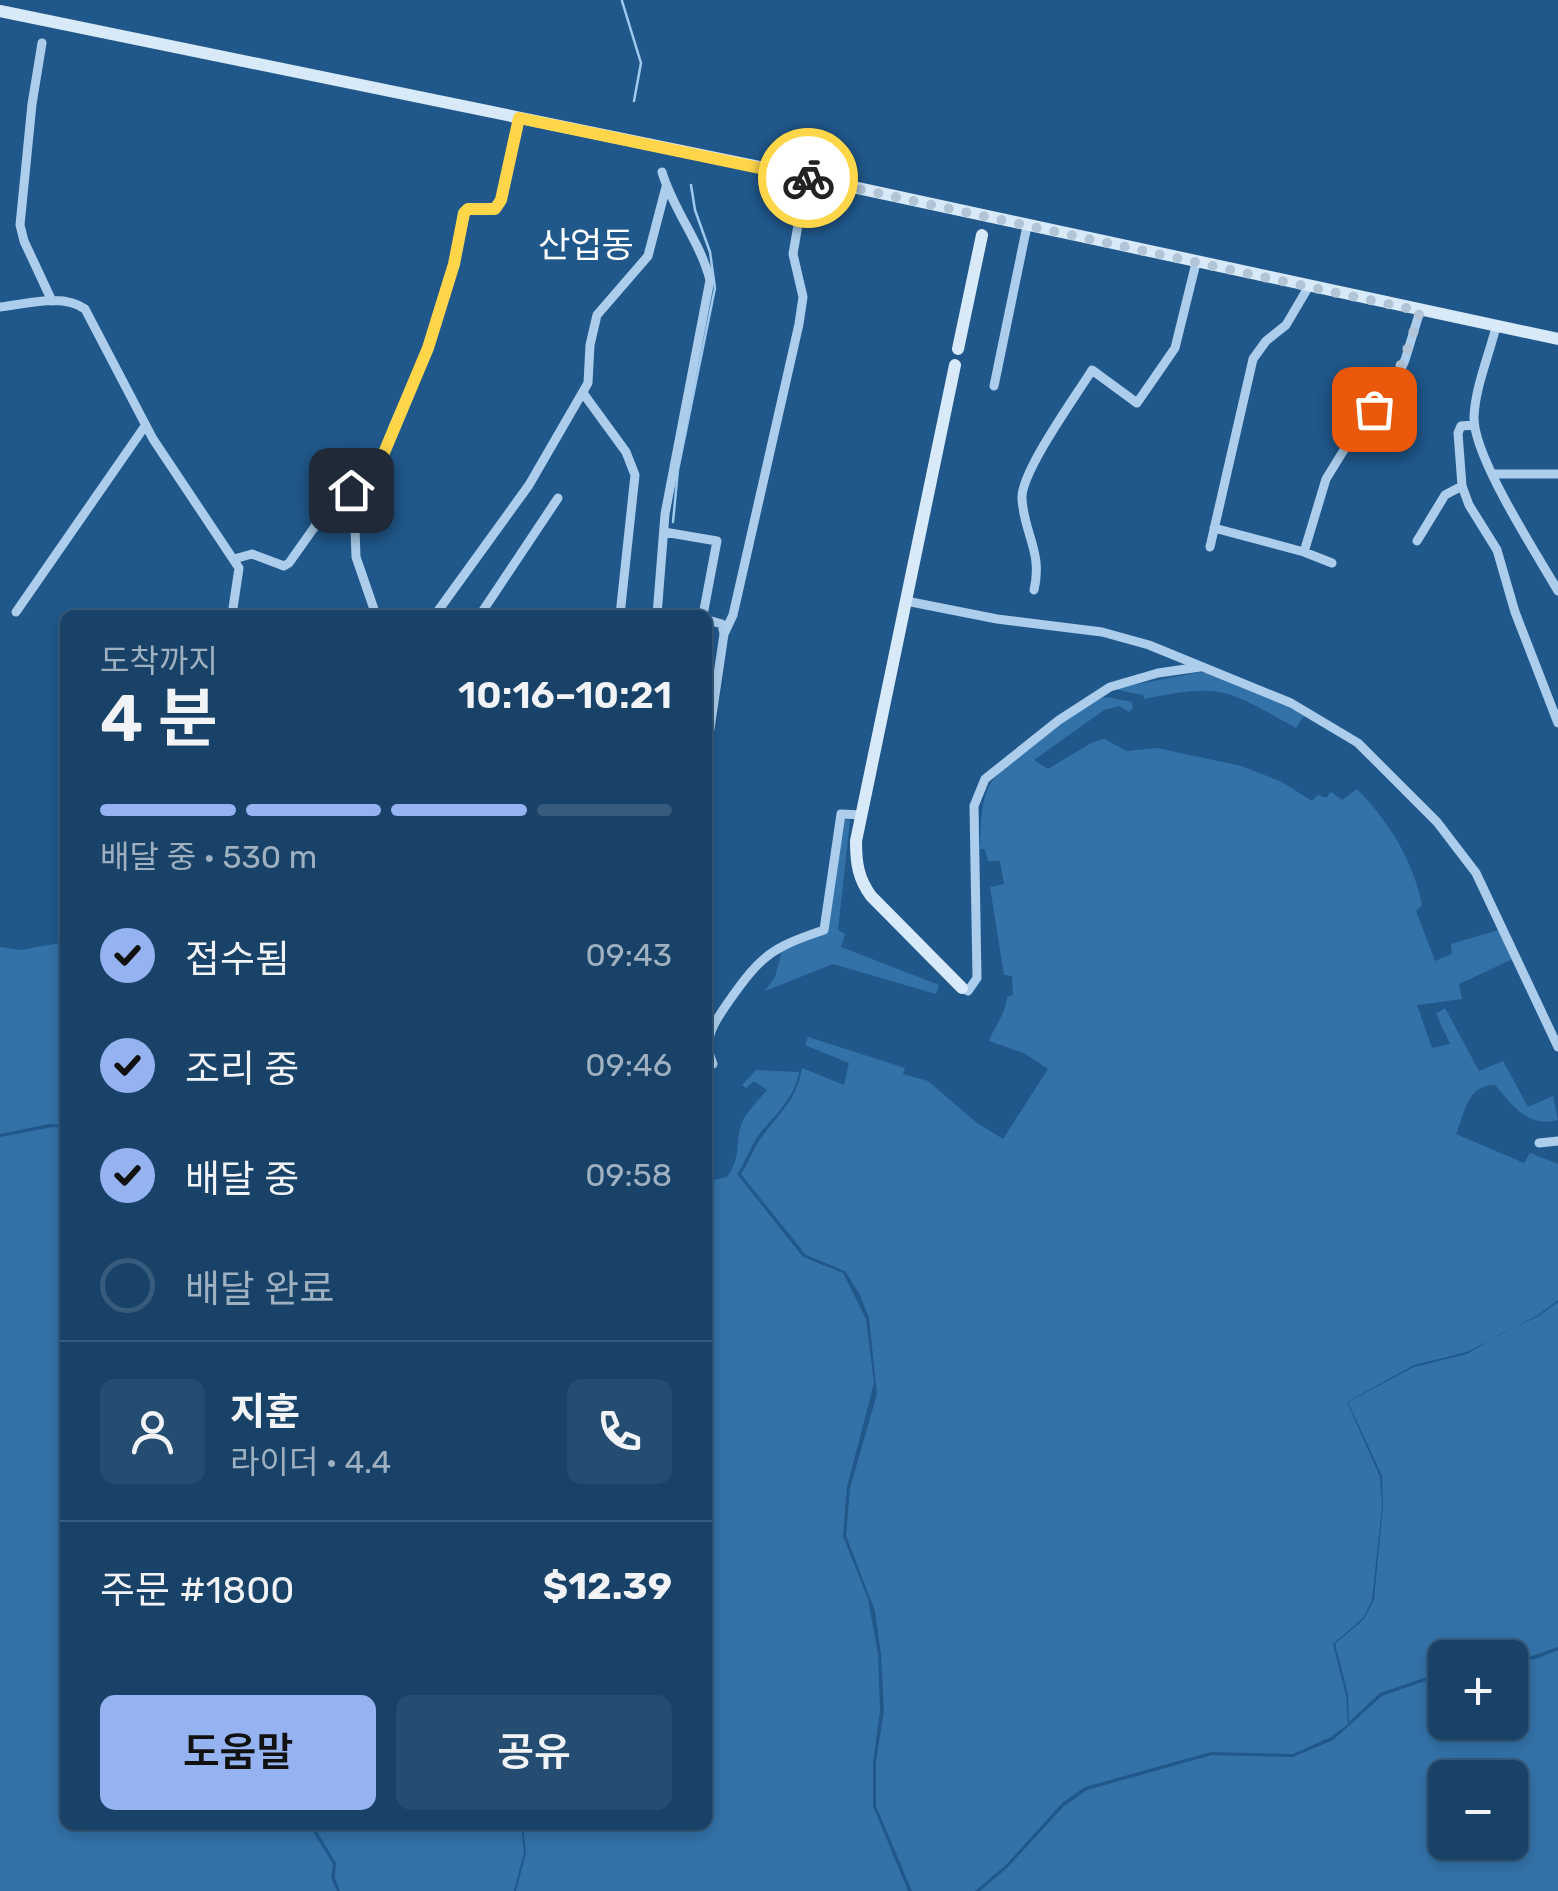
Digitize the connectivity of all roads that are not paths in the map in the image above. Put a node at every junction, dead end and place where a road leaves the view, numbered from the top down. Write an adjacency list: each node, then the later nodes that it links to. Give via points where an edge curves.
1 (0, 11): 3 (main road)
2 (42, 43): 11 (street, via 20,225)
3 (519, 118): 5 (main road); 25 (street, via 501,200 495,209 464,213 428,348)
4 (662, 172): 6 (street)
5 (806, 178): 7 (main road); 47 (street, via 794,254 804,298)
6 (666, 187): 19 (street, via 642,268 597,316); 28 (street, via 710,280)
7 (1028, 226): 9 (main road); 18 (street)
8 (982, 234): 16 (main road)
9 (1196, 262): 10 (main road); 35 (street, via 1175,348 1138,404 1092,370 1026,477 1022,502 1036,549)
10 (1309, 286): 13 (main road); 27 (street, via 1286,325 1253,359)
11 (52, 302): 12 (street); 21 (street, via 86,310)
12 (0, 307)
13 (1420, 311): 14 (main road); 31 (street, via 1392,386 1326,479)
14 (1496, 327): 15 (main road); 20 (street)
15 (1558, 339)
16 (958, 349)
17 (955, 365): 37 (main road)
18 (994, 386)
19 (582, 394): 40 (street); 42 (street, via 626,452 635,475)
20 (1474, 424): 22 (street); 24 (street, via 1458,433)
21 (145, 426): 32 (street); 45 (street)
22 (1494, 474): 23 (street); 34 (street, via 1536,557)
23 (1558, 474)
24 (1462, 486): 29 (street, via 1445,496); 50 (street, via 1498,550 1514,612)
25 (365, 498): 32 (street, via 340,491 284,566 252,554); 39 (street, via 354,543)
26 (558, 498): 41 (street)
27 (1214, 528): 30 (street); 31 (street)
28 (664, 532): 43 (street); 44 (street, via 717,541)
29 (1416, 541)
30 (1210, 547)
31 (1304, 552): 33 (street)
32 (234, 559): 38 (street, via 239,576)
33 (1332, 563)
34 (1554, 576): 36 (street)
35 (1034, 590)
36 (1558, 591)
37 (906, 601): 48 (street, via 1102,632); 51 (main road)
38 (233, 610)
39 (374, 610)
40 (439, 610)
41 (483, 610)
42 (621, 610)
43 (657, 610)
44 (706, 610)
45 (16, 612)
46 (712, 620): 47 (street, via 722,624)
47 (724, 634): 49 (street)
48 (1202, 666): 52 (street, via 1110,687 985,780 974,806 977,978 973,988); 54 (street, via 1291,703 1358,743 1437,822 1482,882)
49 (712, 715)
50 (1558, 723)
51 (862, 815): 52 (main road, via 856,856 861,883); 53 (street, via 842,814 824,930 758,962)
52 (962, 988)
53 (712, 1025)
54 (1558, 1046)
55 (712, 1061): 56 (street)
56 (713, 1064)
57 (1558, 1141): 58 (street)
58 (1539, 1143)

